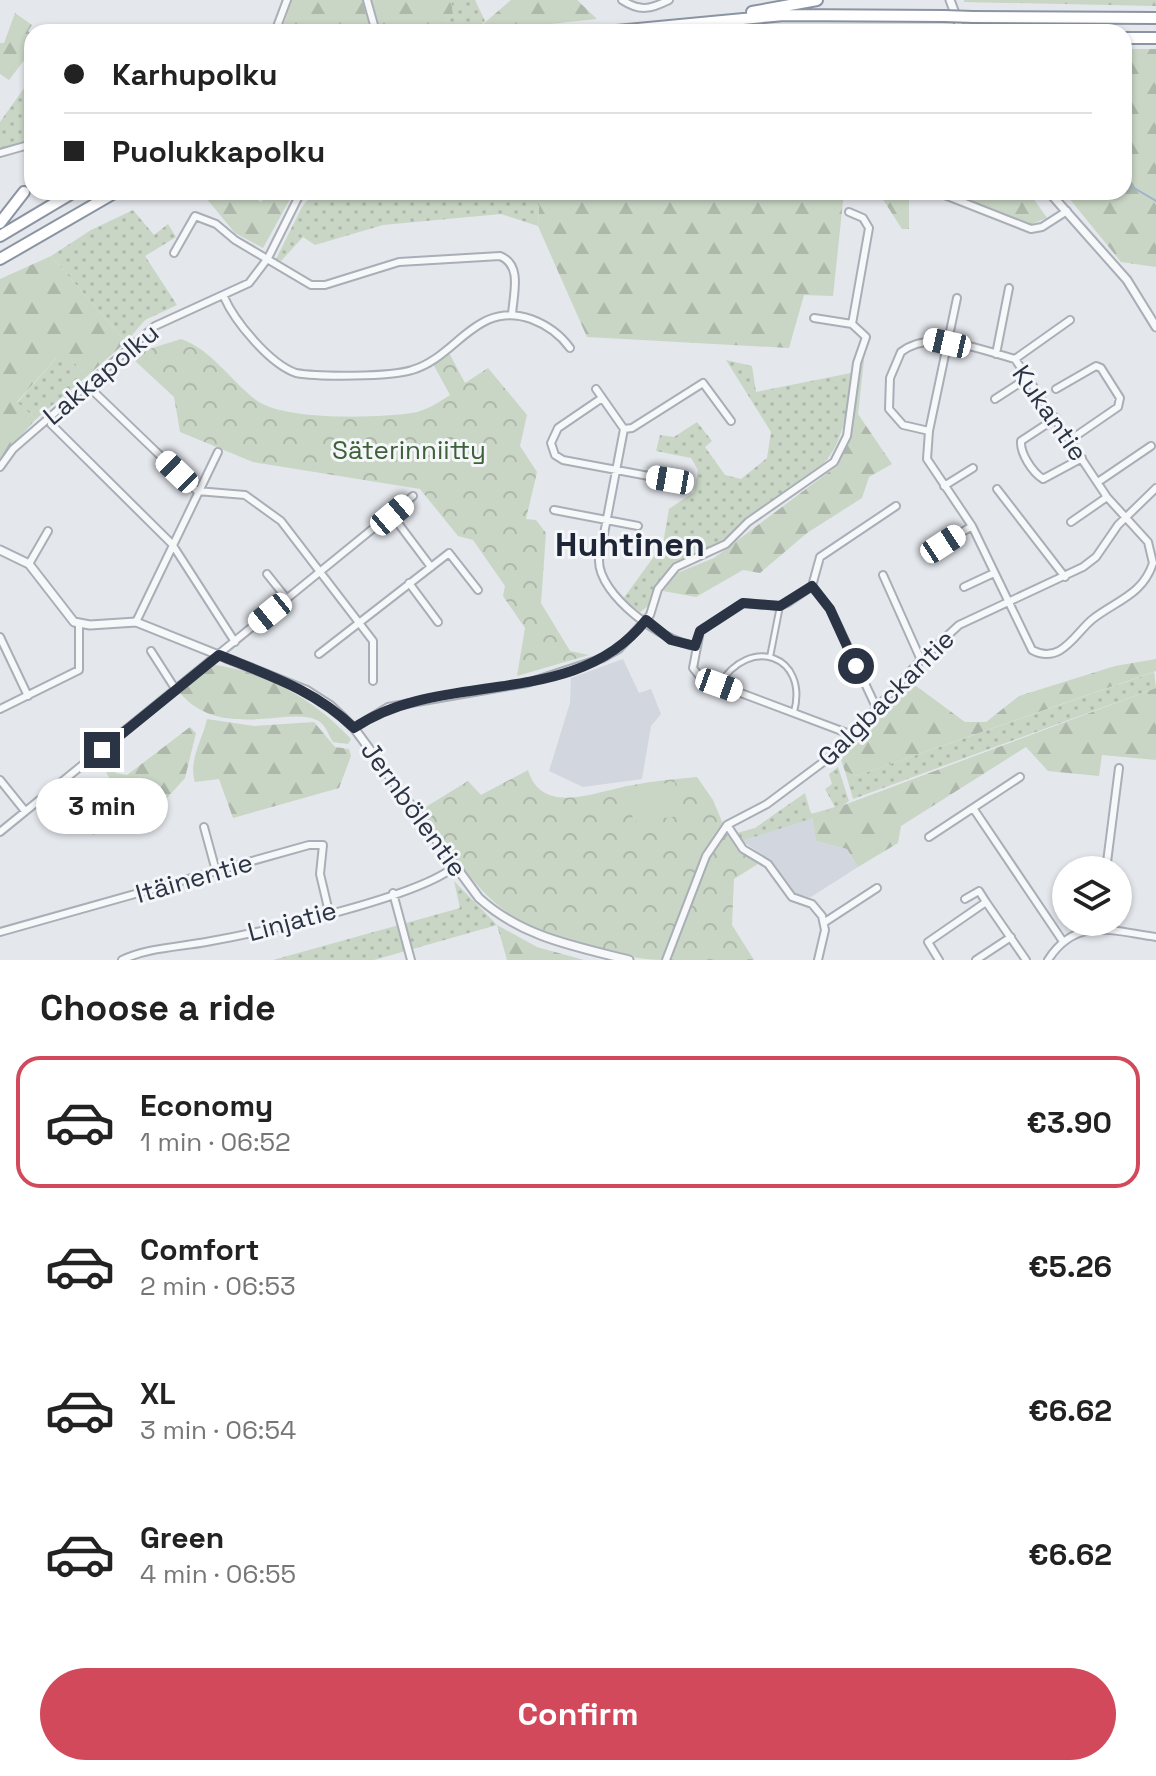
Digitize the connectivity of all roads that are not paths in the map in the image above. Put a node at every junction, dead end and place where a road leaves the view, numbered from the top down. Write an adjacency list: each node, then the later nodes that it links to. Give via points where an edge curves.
1 (287, 0): 8 (street)
2 (367, 0): 9 (street)
3 (622, 0): 4 (street, via 634,8 653,9)
4 (669, 0)
5 (817, 0): 10 (highway)
6 (950, 0): 11 (street)
7 (1156, 18): 10 (highway, bridge, via 784,15)
8 (278, 24)
9 (374, 24)
10 (684, 24)
11 (959, 24)
12 (1132, 38): 13 (highway)
13 (1156, 38)
14 (24, 146): 15 (street)
15 (0, 153)
16 (24, 192): 24 (highway)
17 (61, 200): 25 (highway)
18 (102, 200): 28 (highway)
19 (297, 200): 27 (street, Lakkapolku)
20 (957, 200): 22 (street, via 1031,229)
21 (1057, 200): 22 (street)
22 (1067, 211): 36 (street, via 1127,280)
23 (849, 212): 35 (street, via 863,218 869,228)
24 (0, 223)
25 (0, 236)
26 (174, 253): 27 (street, via 195,216)
27 (268, 258): 30 (street, Lakkapolku, via 249,283); 32 (street, via 306,284 319,286 399,262 500,256 514,270)
28 (0, 259)
29 (1009, 288): 39 (street)
30 (224, 297): 32 (street, via 237,321 279,364 311,375 411,371 477,323); 56 (street, Lakkapolku, via 155,326 13,449)
31 (957, 298): 37 (street)
32 (512, 315): 38 (street, via 545,325)
33 (814, 318): 35 (street)
34 (1070, 320): 40 (street)
35 (852, 324): 93 (street, via 866,341 857,363 847,436 834,462 748,522 726,544 676,567 661,583)
36 (1156, 327)
37 (947, 343): 39 (street, Kukantie); 51 (street); 51 (street, Kukantie, via 915,342 897,355 890,378 888,404 894,418)
38 (570, 348)
39 (996, 354): 40 (street, Kukantie)
40 (1015, 359): 41 (street, Kukantie)
41 (1029, 377): 46 (street); 47 (street, Kukantie)
42 (91, 389): 64 (street)
43 (596, 389): 45 (street)
44 (1056, 389): 52 (street, via 1096,366 1119,395 1118,407)
45 (602, 398): 50 (street); 58 (street, via 558,428 551,448 563,460)
46 (995, 399)
47 (1056, 418): 52 (street, Kukantie); 55 (street, via 1021,441 1020,449 1036,475 1050,478)
48 (731, 421): 50 (street, via 703,383)
49 (51, 424): 76 (street)
50 (624, 429): 58 (street)
51 (929, 431): 61 (street, via 927,459)
52 (1070, 440): 55 (street, Kukantie)
53 (1151, 446): 60 (street)
54 (218, 452): 64 (street)
55 (1082, 458): 60 (street, Kukantie)
56 (0, 467)
57 (973, 468): 61 (street)
58 (616, 471): 59 (street); 70 (street)
59 (670, 480)
60 (1098, 482): 66 (street, Kukantie)
61 (944, 486): 74 (street)
62 (1156, 488): 71 (street, Galgbackantie)
63 (997, 489): 85 (street)
64 (197, 491): 76 (street); 81 (street, via 245,495 264,506)
65 (413, 496): 69 (street)
66 (1107, 497): 71 (street, Kukantie); 72 (street)
67 (896, 506): 87 (street, via 822,555)
68 (554, 510): 70 (street)
69 (392, 515): 80 (street); 81 (street)
70 (606, 519): 73 (street); 93 (street, via 601,579 611,594)
71 (1124, 519): 85 (street, Galgbackantie, via 1096,557); 91 (street, Kukantie, via 1148,542 1150,572 1136,593 1091,619 1073,644 1045,654 1032,650)
72 (1071, 522)
73 (638, 526)
74 (972, 526): 77 (street); 82 (street)
75 (48, 531): 79 (street)
76 (172, 544): 94 (street); 99 (street)
77 (943, 544)
78 (0, 550): 79 (street)
79 (29, 564): 97 (street, via 65,614)
80 (431, 567): 86 (street); 89 (street, via 449,553)
81 (321, 572): 90 (street); 95 (street)
82 (994, 573): 88 (street); 91 (street)
83 (267, 574): 90 (street)
84 (883, 575): 105 (street)
85 (1065, 577): 91 (street, Galgbackantie)
86 (409, 583): 95 (street); 96 (street)
87 (812, 586): 92 (street); 111 (street, via 830,609)
88 (964, 587)
89 (478, 590)
90 (287, 599): 99 (street)
91 (1009, 603): 105 (street, Galgbackantie, via 959,625)
92 (780, 606): 100 (street, via 743,603 700,631); 104 (street)
93 (646, 620): 100 (street, via 671,640); 113 (street, via 603,658 527,683 399,703)
94 (136, 622): 97 (street, Jernbölentie); 103 (street, Jernbölentie)
95 (359, 622): 102 (street); 106 (street, via 375,647)
96 (438, 622)
97 (79, 624): 109 (street, via 79,670)
98 (0, 637): 109 (street)
99 (235, 642): 103 (street)
100 (695, 646): 107 (street, via 696,674)
101 (151, 651): 108 (street)
102 (319, 654)
103 (219, 655): 108 (street); 113 (street, Jernbölentie, via 306,690)
104 (770, 657): 107 (street, via 738,661); 112 (street, via 794,681)
105 (921, 660): 111 (street, Galgbackantie)
106 (373, 681)
107 (719, 685): 112 (street)
108 (176, 690): 119 (street)
109 (28, 696): 110 (street)
110 (0, 709)
111 (877, 709): 114 (street, Galgbackantie)
112 (794, 712): 114 (street)
113 (354, 728): 125 (street, Jernbölentie)
114 (855, 736): 120 (street, Galgbackantie, via 788,789)
115 (1119, 768): 124 (street)
116 (1020, 777): 118 (street)
117 (0, 780): 119 (street)
118 (973, 808): 123 (street); 138 (street)
119 (25, 811): 122 (street)
120 (727, 825): 132 (street, via 743,849 768,864 792,897 815,906); 142 (street, via 706,856)
121 (204, 827): 126 (street)
122 (0, 832)
123 (929, 837)
124 (1108, 856)
125 (455, 866): 128 (street, Linjatie, via 432,882); 141 (street, Jernbölentie, via 479,898 520,928)
126 (216, 871): 131 (street, Itäinentie, via 323,845 320,874); 133 (street, Itäinentie)
127 (877, 888): 132 (street)
128 (393, 893): 131 (street, Linjatie); 140 (street)
129 (965, 899): 130 (street, via 979,891)
130 (986, 902): 136 (street); 144 (street, via 928,942)
131 (329, 912): 139 (street, Linjatie)
132 (825, 922): 143 (street)
133 (0, 932)
134 (1132, 932): 137 (street)
135 (1072, 936): 138 (street)
136 (1011, 937): 145 (street); 146 (street)
137 (1156, 937)
138 (1062, 940): 147 (street)
139 (122, 960)
140 (411, 960)
141 (629, 960)
142 (666, 960)
143 (818, 960)
144 (939, 960)
145 (976, 960)
146 (1026, 960)
147 (1048, 960)

